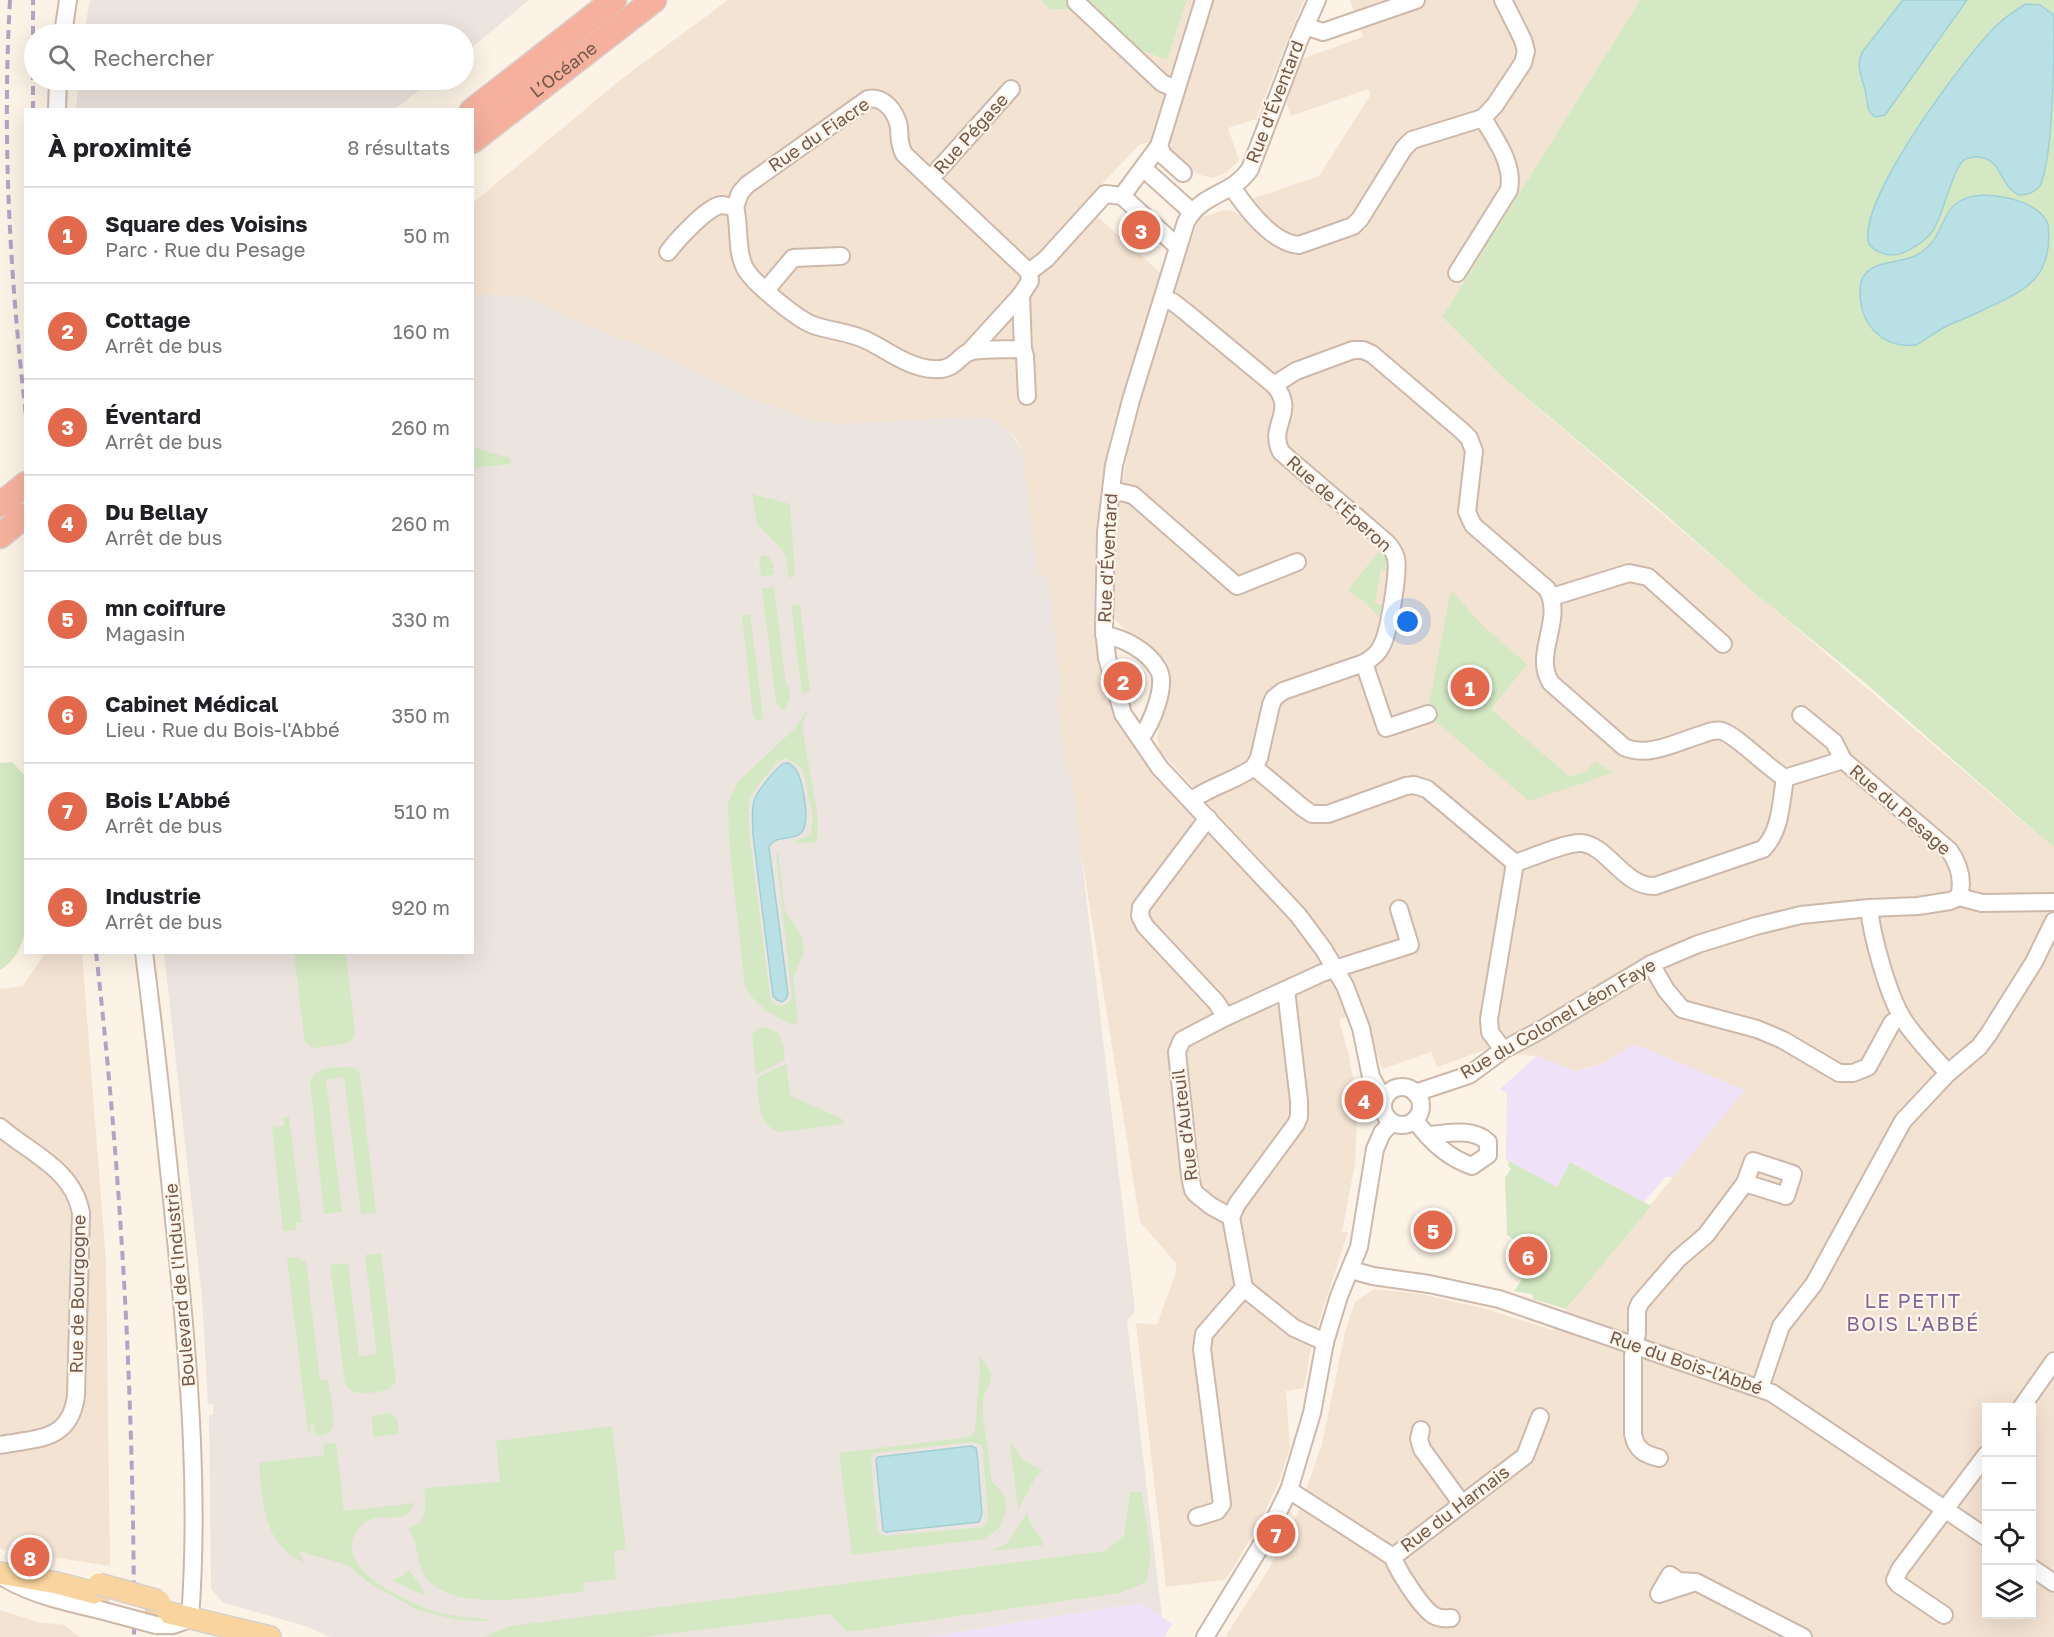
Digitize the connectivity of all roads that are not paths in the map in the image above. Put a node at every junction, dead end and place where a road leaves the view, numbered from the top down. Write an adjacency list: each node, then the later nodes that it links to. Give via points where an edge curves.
1 (68, 0): 9 (street)
2 (614, 0): 15 (highway, L’Océane)
3 (654, 0): 17 (highway, L’Océane)
4 (1204, 0): 12 (street)
5 (1317, 0): 10 (street, Rue d'Éventard)
6 (1416, 0): 10 (street, via 1323,32)
7 (1503, 0): 16 (street, via 1526,51 1496,105)
8 (1076, 2): 12 (street, via 1162,83)
9 (64, 24)
10 (1305, 26): 22 (street, Rue d'Éventard, via 1250,169)
11 (1011, 89): 21 (street, Rue Pégase)
12 (1176, 89): 18 (street)
13 (58, 90): 14 (street)
14 (57, 108)
15 (474, 109)
16 (1483, 118): 22 (street, via 1412,140 1353,226 1299,245 1282,242 1244,206); 30 (street, via 1510,171 1509,190)
17 (474, 139)
18 (1159, 146): 19 (street); 20 (street)
19 (1143, 168): 23 (street); 25 (street)
20 (1183, 173)
21 (931, 178): 24 (street, Rue du Fiacre, via 904,154 899,145 897,119 876,97 747,185); 29 (street, Rue du Fiacre)
22 (1232, 187): 25 (street, Rue d'Éventard)
23 (1122, 196): 26 (street); 29 (street, via 1106,194)
24 (735, 207): 27 (street, via 722,205 709,210); 31 (street, via 744,266)
25 (1192, 212): 26 (street, Rue d'Éventard)
26 (1178, 247): 33 (street, Rue d'Éventard)
27 (668, 252)
28 (841, 256): 31 (street, via 793,258)
29 (1029, 272): 32 (street, via 1030,282)
30 (1457, 273)
31 (766, 290): 35 (street, via 811,324 858,337 920,367 950,368)
32 (1021, 295): 34 (street); 35 (street)
33 (1163, 299): 36 (street, via 1173,302); 39 (street, Rue d'Éventard, via 1119,442)
34 (1023, 349): 35 (street); 37 (street)
35 (970, 351)
36 (1274, 385): 44 (street, via 1296,371 1353,350 1372,354 1469,438 1474,458 1468,518); 47 (street, Rue de l'Éperon, via 1284,402 1277,436 1281,452 1394,551 1397,571 1385,639 1374,657)
37 (1027, 396)
38 (24, 486): 40 (highway)
39 (1111, 490): 43 (street, via 1133,495 1237,586); 45 (street, Rue d'Éventard)
40 (0, 506)
41 (24, 516): 42 (highway)
42 (0, 535)
43 (1298, 562)
44 (1552, 597): 46 (street, via 1629,573 1638,574 1648,577); 53 (street, via 1554,613 1545,660 1546,676 1624,747 1649,751 1722,731)
45 (1104, 635): 50 (street, Rue d'Éventard, via 1108,666 1123,714); 50 (street, via 1124,640 1159,670 1161,684 1153,716)
46 (1723, 644)
47 (1364, 663): 48 (street, via 1386,728); 52 (street, Rue de l'Éperon, via 1283,691 1274,698)
48 (1428, 714)
49 (1802, 715): 51 (street, Rue du Pesage, via 1834,742)
50 (1140, 738): 54 (street, Rue d'Éventard, via 1161,768)
51 (1843, 760): 53 (street, Rue du Pesage); 57 (street, Rue du Pesage, via 1949,850 1959,870)
52 (1254, 767): 54 (street); 56 (street, via 1302,808 1318,815 1406,786 1427,789)
53 (1785, 778): 56 (street, via 1775,832 1763,849 1655,886 1636,882 1592,846 1581,843)
54 (1192, 800): 55 (street, Rue d'Éventard)
55 (1208, 818): 65 (street, Rue d'Éventard, via 1298,915); 68 (street, via 1141,907 1140,916)
56 (1515, 863): 69 (street, via 1489,1019 1490,1032)
57 (1959, 897): 58 (street, Rue du Colonel Léon Faye, via 1982,903); 59 (street, Rue du Colonel Léon Faye, via 1918,906)
58 (2054, 902)
59 (1869, 908): 64 (street, Rue du Colonel Léon Faye, via 1801,915 1756,926); 67 (street, via 1883,968)
60 (1399, 909): 65 (street, Rue d'Auteuil, via 1410,945)
61 (2054, 921): 62 (street)
62 (2049, 945): 70 (street, via 1988,1035)
63 (144, 954): 103 (street, Boulevard de l'Industrie, via 193,1434)
64 (1651, 964): 67 (street, via 1682,1009 1757,1029 1839,1073 1868,1068 1892,1023); 69 (street, Rue du Colonel Léon Faye)
65 (1335, 969): 66 (street, Rue d'Auteuil); 71 (street, Rue d'Éventard, via 1361,1028 1371,1077)
66 (1286, 990): 68 (street, Rue d'Auteuil); 78 (street, via 1299,1117)
67 (1901, 1016): 70 (street)
68 (1226, 1017): 78 (street, Rue d'Auteuil, via 1182,1040 1177,1052 1193,1190)
69 (1503, 1050): 72 (street, Rue du Colonel Léon Faye, via 1469,1075)
70 (1948, 1073): 84 (street, via 1903,1121 1814,1284 1781,1326)
71 (1383, 1092): 72 (street, via 1403,1087); 74 (street, via 1383,1111)
72 (1415, 1093): 73 (street, via 1421,1107)
73 (1415, 1120): 74 (street, via 1401,1125); 76 (street)
74 (1392, 1122): 79 (street, via 1375,1149 1359,1247)
75 (0, 1128): 88 (street, Rue de Bourgogne, via 62,1174 75,1193 81,1213 74,1411 69,1421 51,1435)
76 (1427, 1135)
77 (1745, 1183): 82 (street, via 1706,1235 1640,1303)
78 (1231, 1217): 80 (street)
79 (1351, 1270): 81 (street); 82 (street, Rue du Bois-l'Abbé, via 1499,1299)
80 (1244, 1288): 81 (street, via 1294,1328); 94 (street, via 1204,1334 1202,1348 1222,1504 1217,1511)
81 (1325, 1342): 91 (street, via 1312,1413)
82 (1635, 1346): 84 (street, Rue du Bois-l'Abbé); 90 (street, via 1634,1440 1643,1454)
83 (2054, 1361): 85 (street)
84 (1760, 1388): 93 (street, Rue du Bois-l'Abbé, via 1781,1398)
85 (2024, 1403)
86 (1540, 1417): 92 (street, Rue du Harnais, via 1526,1456)
87 (1421, 1430): 92 (street, via 1422,1449)
88 (0, 1445)
89 (1985, 1457): 93 (street)
90 (1659, 1458)
91 (1289, 1491): 96 (street, Rue du Harnais); 107 (street, via 1268,1534)
92 (1462, 1504): 96 (street, Rue du Harnais)
93 (1946, 1510): 95 (street, Rue du Bois-l'Abbé); 104 (street, via 1895,1580)
94 (1197, 1517)
95 (1982, 1534)
96 (1393, 1557): 105 (street, via 1396,1569 1430,1612 1440,1618)
97 (0, 1563): 102 (main road, via 29,1567)
98 (2036, 1571): 101 (street)
99 (0, 1574): 102 (main road, via 57,1583)
100 (1696, 1582): 108 (street)
101 (2054, 1583)
102 (99, 1596): 103 (main road, bridge, via 157,1612)
103 (191, 1614): 106 (main road)
104 (1944, 1615)
105 (1451, 1618)
106 (270, 1637)
107 (1205, 1637)
108 (1803, 1637)

